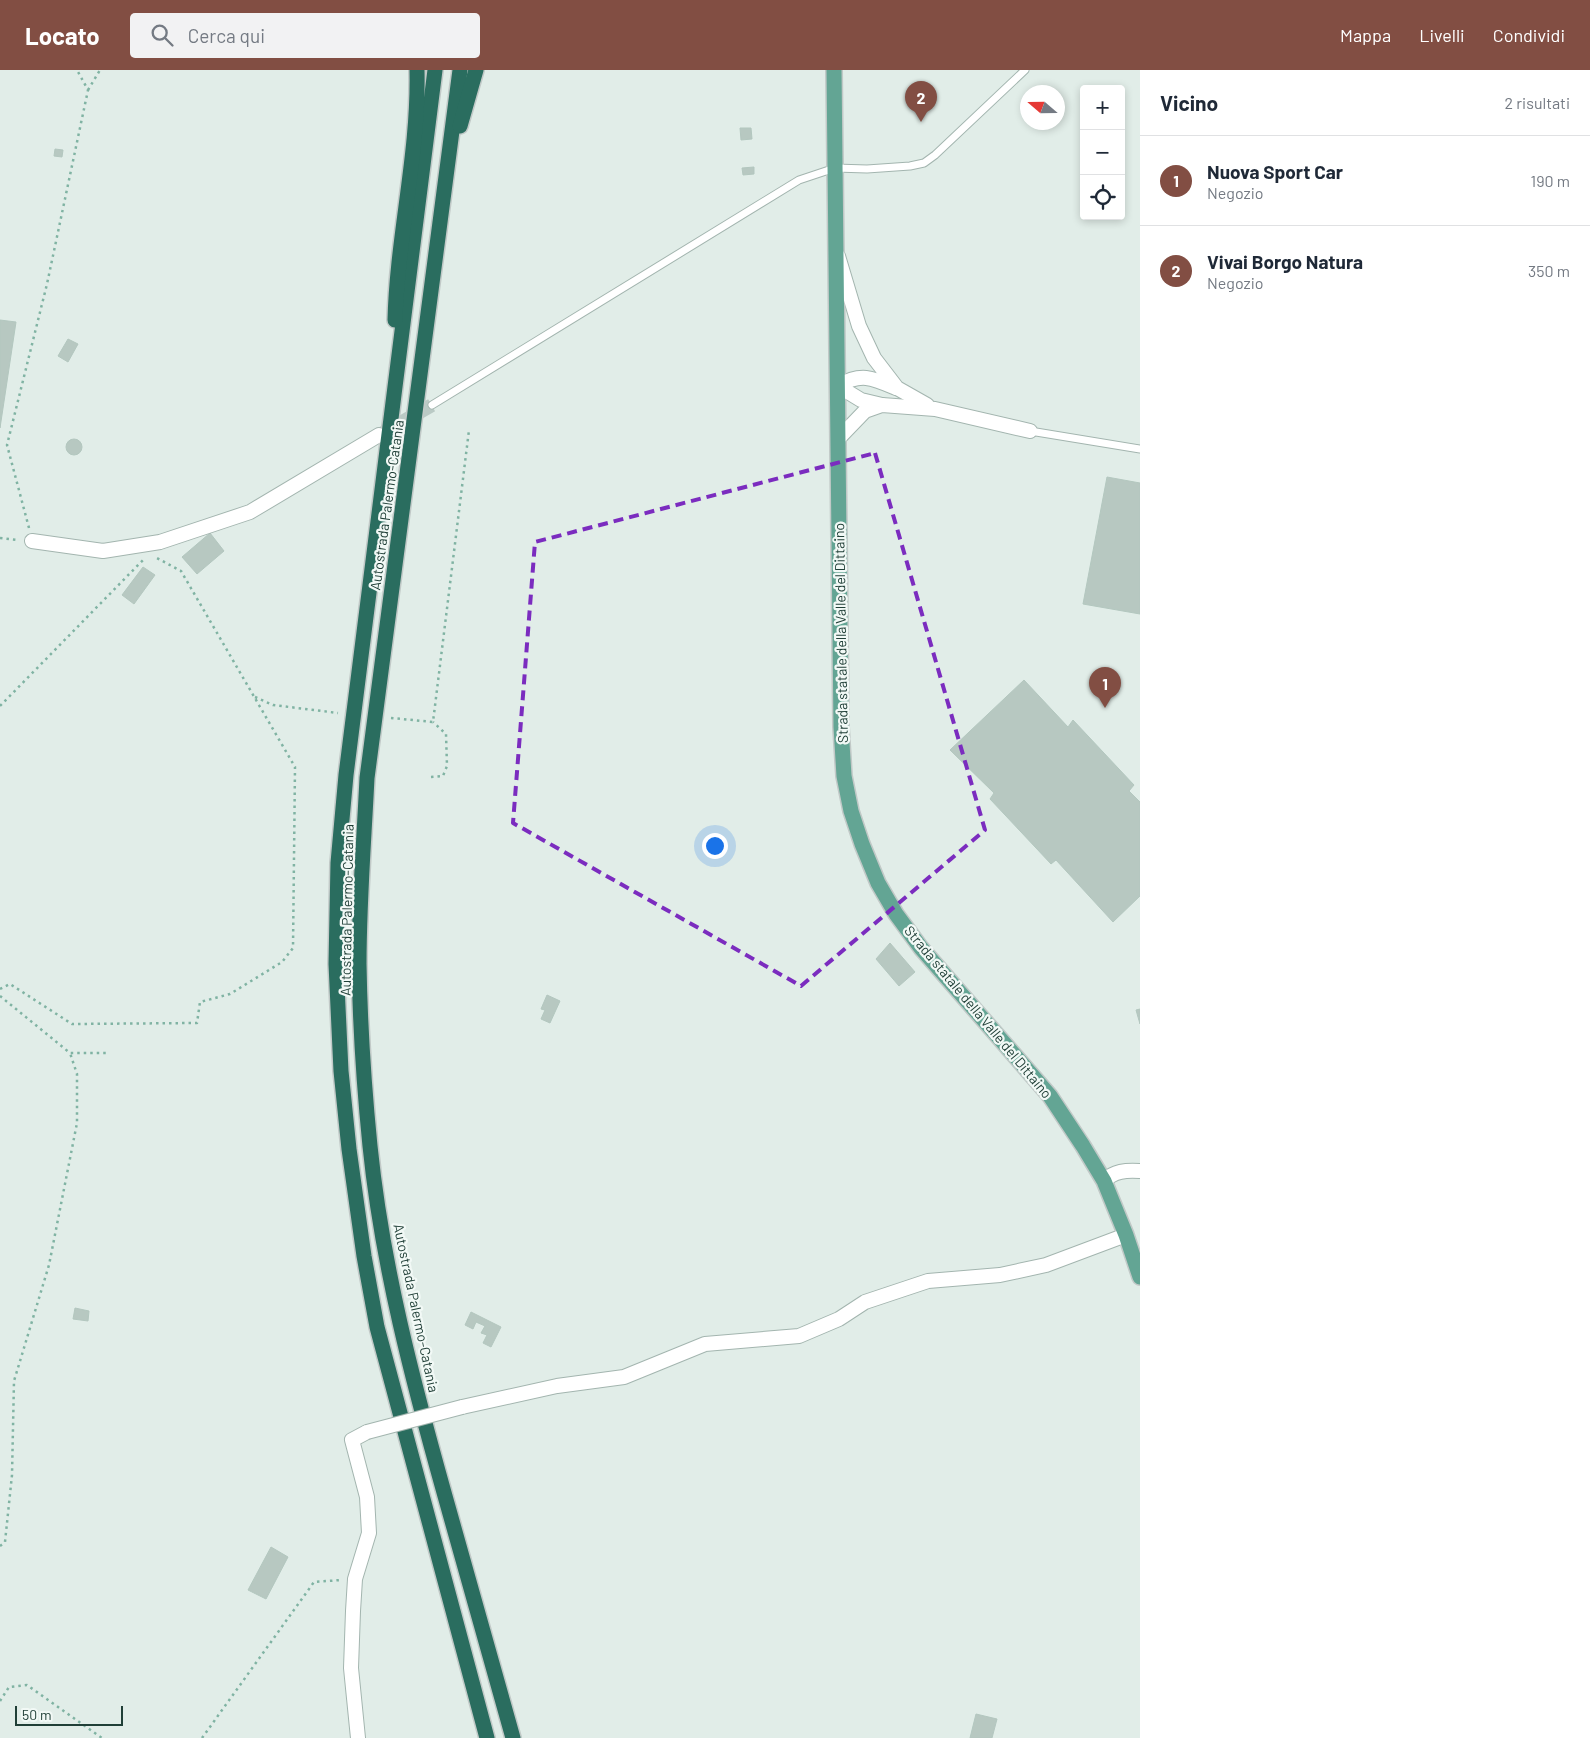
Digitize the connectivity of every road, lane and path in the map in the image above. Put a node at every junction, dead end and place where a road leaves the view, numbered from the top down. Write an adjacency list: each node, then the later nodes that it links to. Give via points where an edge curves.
1 (77, 70): 9 (path)
2 (100, 70): 9 (path)
3 (417, 70): 15 (highway, via 415,136 396,292)
4 (436, 70): 15 (highway, Autostrada Palermo-Catania)
5 (460, 70): 11 (highway, Autostrada Palermo-Catania)
6 (476, 70): 11 (highway)
7 (834, 70): 10 (main road)
8 (1025, 70): 10 (lane, via 924,163 867,169)
9 (88, 90): 25 (path, via 48,284 7,445)
10 (835, 168): 12 (main road); 16 (lane, via 799,180)
11 (448, 171): 47 (highway, Autostrada Palermo-Catania, via 367,778 359,964 363,1066 370,1148 400,1323)
12 (837, 251): 13 (main road, Strada statale della Valle del Dittaino); 14 (street, via 859,326 874,358)
13 (838, 386): 14 (street, via 849,379 866,377); 17 (street, via 861,400); 22 (main road, Strada statale della Valle del Dittaino)
14 (897, 388): 18 (street)
15 (394, 401): 46 (highway, Autostrada Palermo-Catania, via 346,775 338,863 336,964 341,1071 350,1159 377,1327)
16 (432, 405)
17 (882, 405): 18 (street); 22 (street, via 865,412)
18 (935, 409): 20 (street)
19 (468, 430): 30 (path)
20 (1030, 430): 23 (lane)
21 (378, 435): 25 (street, via 250,512 160,542 103,551)
22 (838, 439): 37 (main road, Strada statale della Valle del Dittaino, via 841,727 844,776 862,844 878,883 896,914 921,948 1050,1096)
23 (1140, 449)
24 (0, 538): 25 (path)
25 (32, 541)
26 (254, 696): 27 (path, via 181,571 149,554); 28 (path, via 272,705); 32 (path, via 295,767 293,948 282,962 230,994 200,1002 197,1023 72,1024 10,984)
27 (0, 706)
28 (338, 713)
29 (392, 718): 30 (path)
30 (432, 722): 31 (path, via 446,734 447,766 443,776)
31 (431, 777)
32 (0, 989)
33 (0, 996): 34 (path)
34 (70, 1053): 35 (path); 40 (path, via 77,1074 77,1124 49,1265 14,1380 12,1475 5,1542)
35 (109, 1053)
36 (1140, 1170): 37 (street, via 1110,1174)
37 (1104, 1182): 38 (main road, Strada statale della Valle del Dittaino)
38 (1126, 1234): 39 (main road, Strada statale della Valle del Dittaino); 41 (street, bridge, via 1046,1265 1000,1275 928,1281 866,1302 839,1319 799,1336 705,1344 624,1377 557,1386 367,1432 352,1440 367,1497 368,1533)
39 (1140, 1277)
40 (0, 1546)
41 (355, 1579): 44 (path, via 314,1582); 45 (street, via 351,1668)
42 (0, 1701): 43 (path, via 9,1687 27,1685)
43 (102, 1738)
44 (202, 1738)
45 (358, 1738)
46 (487, 1738)
47 (513, 1738)

